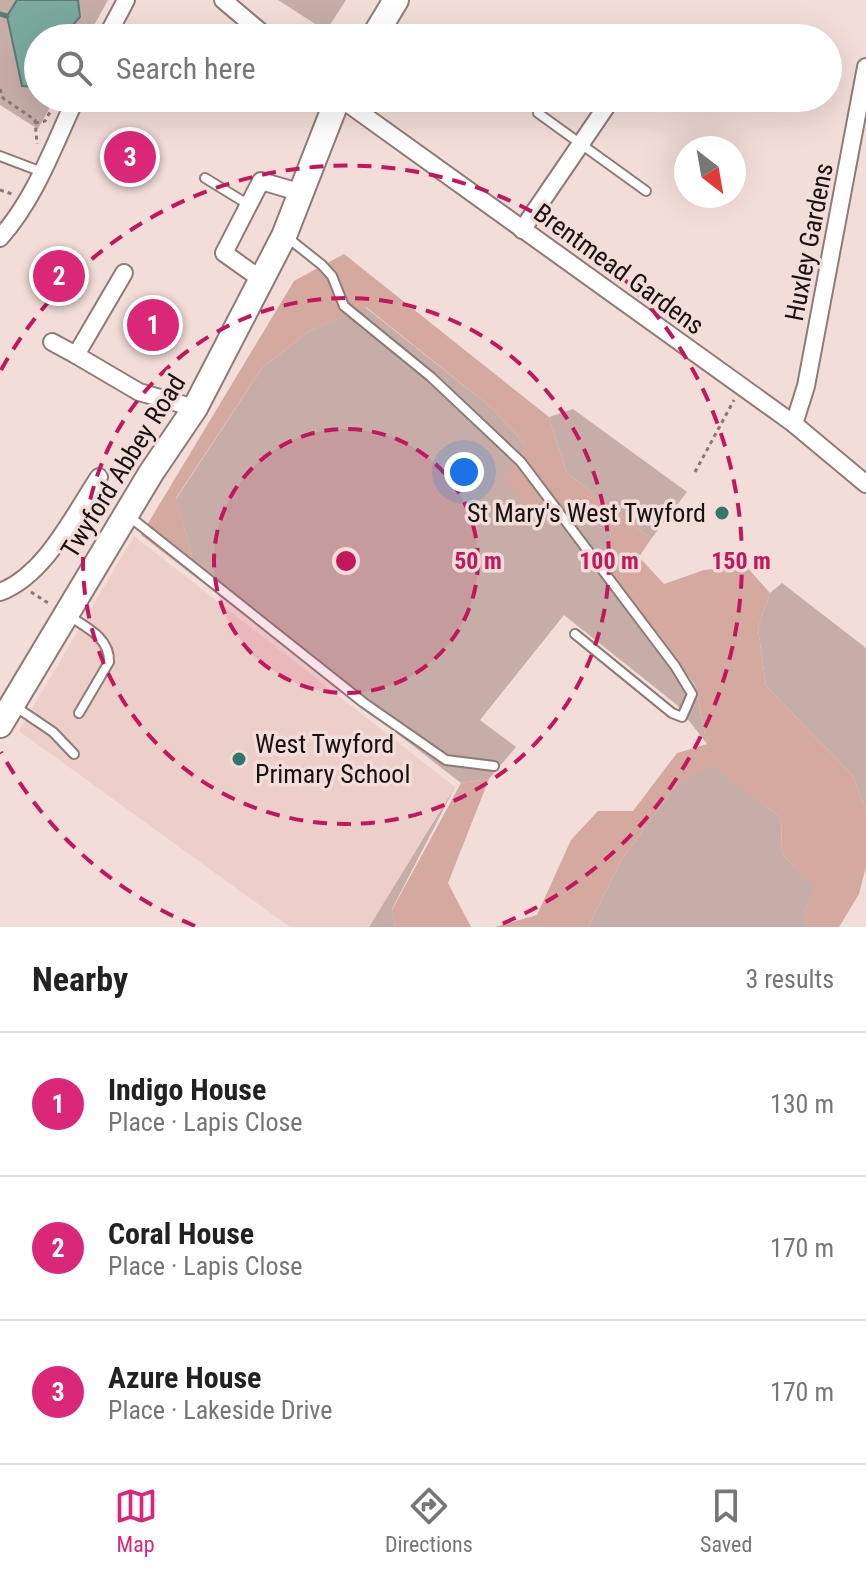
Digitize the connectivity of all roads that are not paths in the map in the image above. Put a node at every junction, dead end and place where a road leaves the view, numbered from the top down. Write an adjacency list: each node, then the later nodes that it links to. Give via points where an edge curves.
1 (126, 0): 4 (street)
2 (223, 0): 5 (street)
3 (396, 0): 6 (street)
4 (113, 24)
5 (251, 24)
6 (381, 24)
7 (866, 67): 28 (street, Huxley Gardens, via 806,386)
8 (70, 112): 15 (street)
9 (334, 112): 18 (street, Twyford Abbey Road)
10 (358, 112): 20 (street, Brentmead Gardens)
11 (603, 112): 13 (street)
12 (538, 113): 13 (lane)
13 (581, 144): 17 (lane); 20 (street)
14 (0, 156): 15 (lane)
15 (42, 172): 22 (street, via 20,215)
16 (205, 178): 19 (lane)
17 (646, 191)
18 (302, 193): 19 (street, via 261,181); 21 (street, Twyford Abbey Road)
19 (249, 205): 24 (street, via 224,253)
20 (522, 230): 28 (street, Brentmead Gardens)
21 (284, 236): 24 (street, Twyford Abbey Road); 34 (lane, via 332,276 344,306 431,377 521,462 675,666 692,694 682,717)
22 (0, 238)
23 (124, 273): 26 (street)
24 (262, 280): 27 (street, Twyford Abbey Road)
25 (52, 342): 26 (street)
26 (76, 355): 27 (street, via 139,392)
27 (195, 408): 31 (street, Twyford Abbey Road)
28 (794, 424): 30 (street, Brentmead Gardens)
29 (99, 477): 32 (street, via 51,550 18,584)
30 (866, 484)
31 (126, 514): 33 (street, Twyford Abbey Road); 38 (lane, via 364,703 446,760)
32 (0, 592)
33 (64, 613): 35 (lane, via 96,635 109,653 109,662); 36 (street, Twyford Abbey Road)
34 (575, 634)
35 (79, 713)
36 (6, 715): 37 (lane, via 53,732)
37 (74, 754)
38 (494, 766)

